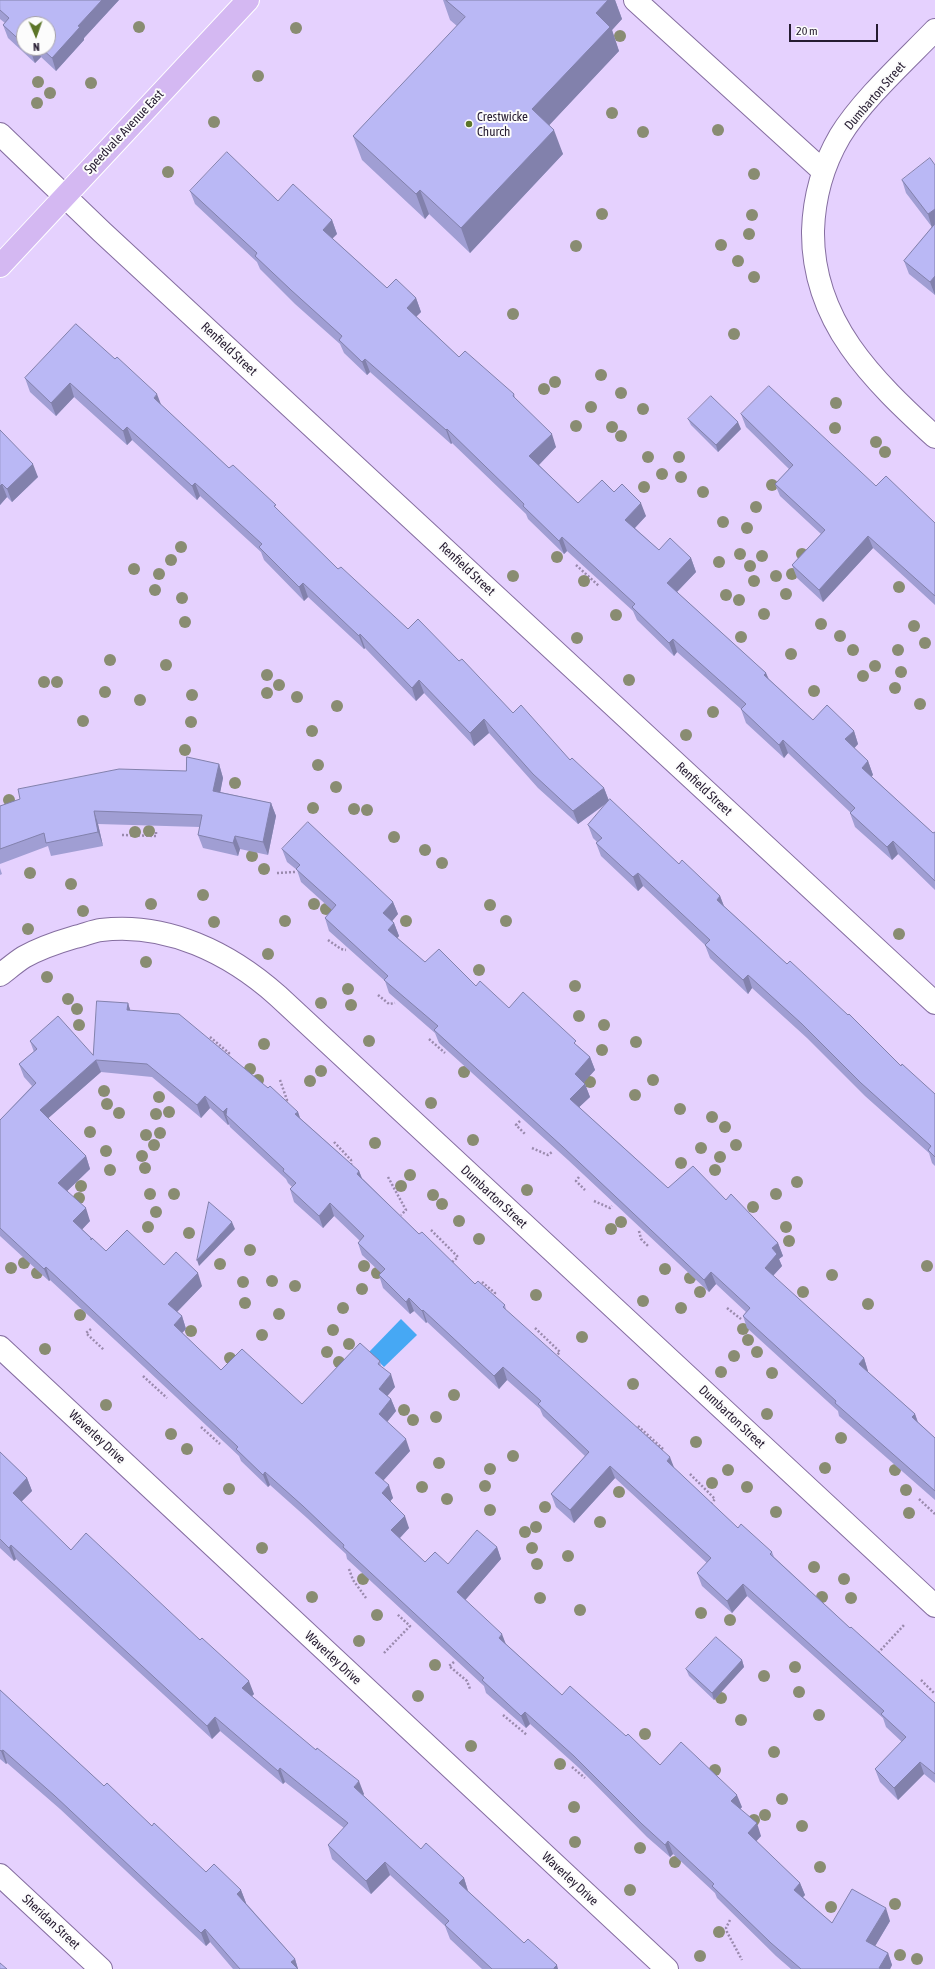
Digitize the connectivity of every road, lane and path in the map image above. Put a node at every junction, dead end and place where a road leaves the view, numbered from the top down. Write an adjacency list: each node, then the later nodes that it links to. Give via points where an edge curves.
1 (248, 0): 6 (main road, Speedvale Avenue East)
2 (634, 0): 5 (street)
3 (935, 30): 5 (street, Dumbarton Street, via 859,110 840,136)
4 (0, 134): 6 (street, Renfield Street)
5 (823, 171): 8 (street, Dumbarton Street, via 814,214 813,246 825,301 856,355 876,381)
6 (64, 197): 7 (main road, Speedvale Avenue East); 19 (street, Renfield Street)
7 (0, 266)
8 (935, 437)
9 (576, 565): 10 (path)
10 (599, 586)
11 (156, 831): 12 (path, via 156,836)
12 (122, 836)
13 (295, 872): 14 (path)
14 (277, 873)
15 (328, 940): 16 (path)
16 (346, 950)
17 (0, 975): 64 (street, Dumbarton Street, via 24,957 43,948 101,930 133,930 183,939 222,955 249,972 278,996)
18 (378, 995): 20 (path, via 388,1004)
19 (935, 1003)
20 (395, 1004)
21 (210, 1037): 24 (path, via 229,1053)
22 (429, 1039): 23 (path)
23 (445, 1053)
24 (225, 1057)
25 (280, 1080): 26 (path, via 287,1100)
26 (284, 1103)
27 (520, 1121): 28 (path, via 516,1125)
28 (525, 1134)
29 (334, 1142): 32 (path, via 351,1160)
30 (532, 1148): 31 (path, via 548,1155)
31 (552, 1152)
32 (351, 1166)
33 (579, 1176): 35 (path, via 576,1181)
34 (388, 1177): 38 (path, via 406,1210)
35 (585, 1190)
36 (594, 1201): 37 (path, via 610,1208)
37 (612, 1206)
38 (401, 1215)
39 (431, 1230): 42 (path, via 458,1257)
40 (639, 1231): 41 (path, via 641,1239)
41 (648, 1246)
42 (451, 1264)
43 (482, 1282): 44 (path, via 495,1293)
44 (491, 1297)
45 (727, 1308): 46 (path)
46 (741, 1319)
47 (535, 1328): 51 (path, via 560,1352)
48 (91, 1329): 50 (path, via 86,1333)
49 (0, 1347): 81 (street, Waverley Drive)
50 (104, 1350)
51 (555, 1357)
52 (143, 1376): 53 (path)
53 (167, 1398)
54 (638, 1426): 57 (path)
55 (201, 1427): 56 (path)
56 (220, 1444)
57 (663, 1449)
58 (690, 1474): 60 (path, via 715,1499)
59 (919, 1499): 61 (path)
60 (710, 1504)
61 (935, 1514)
62 (349, 1569): 63 (path, via 352,1580)
63 (366, 1598)
64 (935, 1606)
65 (397, 1614): 67 (path, via 410,1626)
66 (905, 1624): 68 (path)
67 (384, 1653)
68 (877, 1653)
69 (454, 1662): 71 (path, via 449,1666 467,1681)
70 (921, 1680): 72 (path)
71 (470, 1689)
72 (935, 1694)
73 (503, 1715): 74 (path)
74 (527, 1735)
75 (572, 1767): 76 (path)
76 (585, 1778)
77 (0, 1875): 80 (street, Sheridan Street)
78 (730, 1920): 79 (path, via 727,1932)
79 (742, 1960)
80 (101, 1969)
81 (667, 1969)

